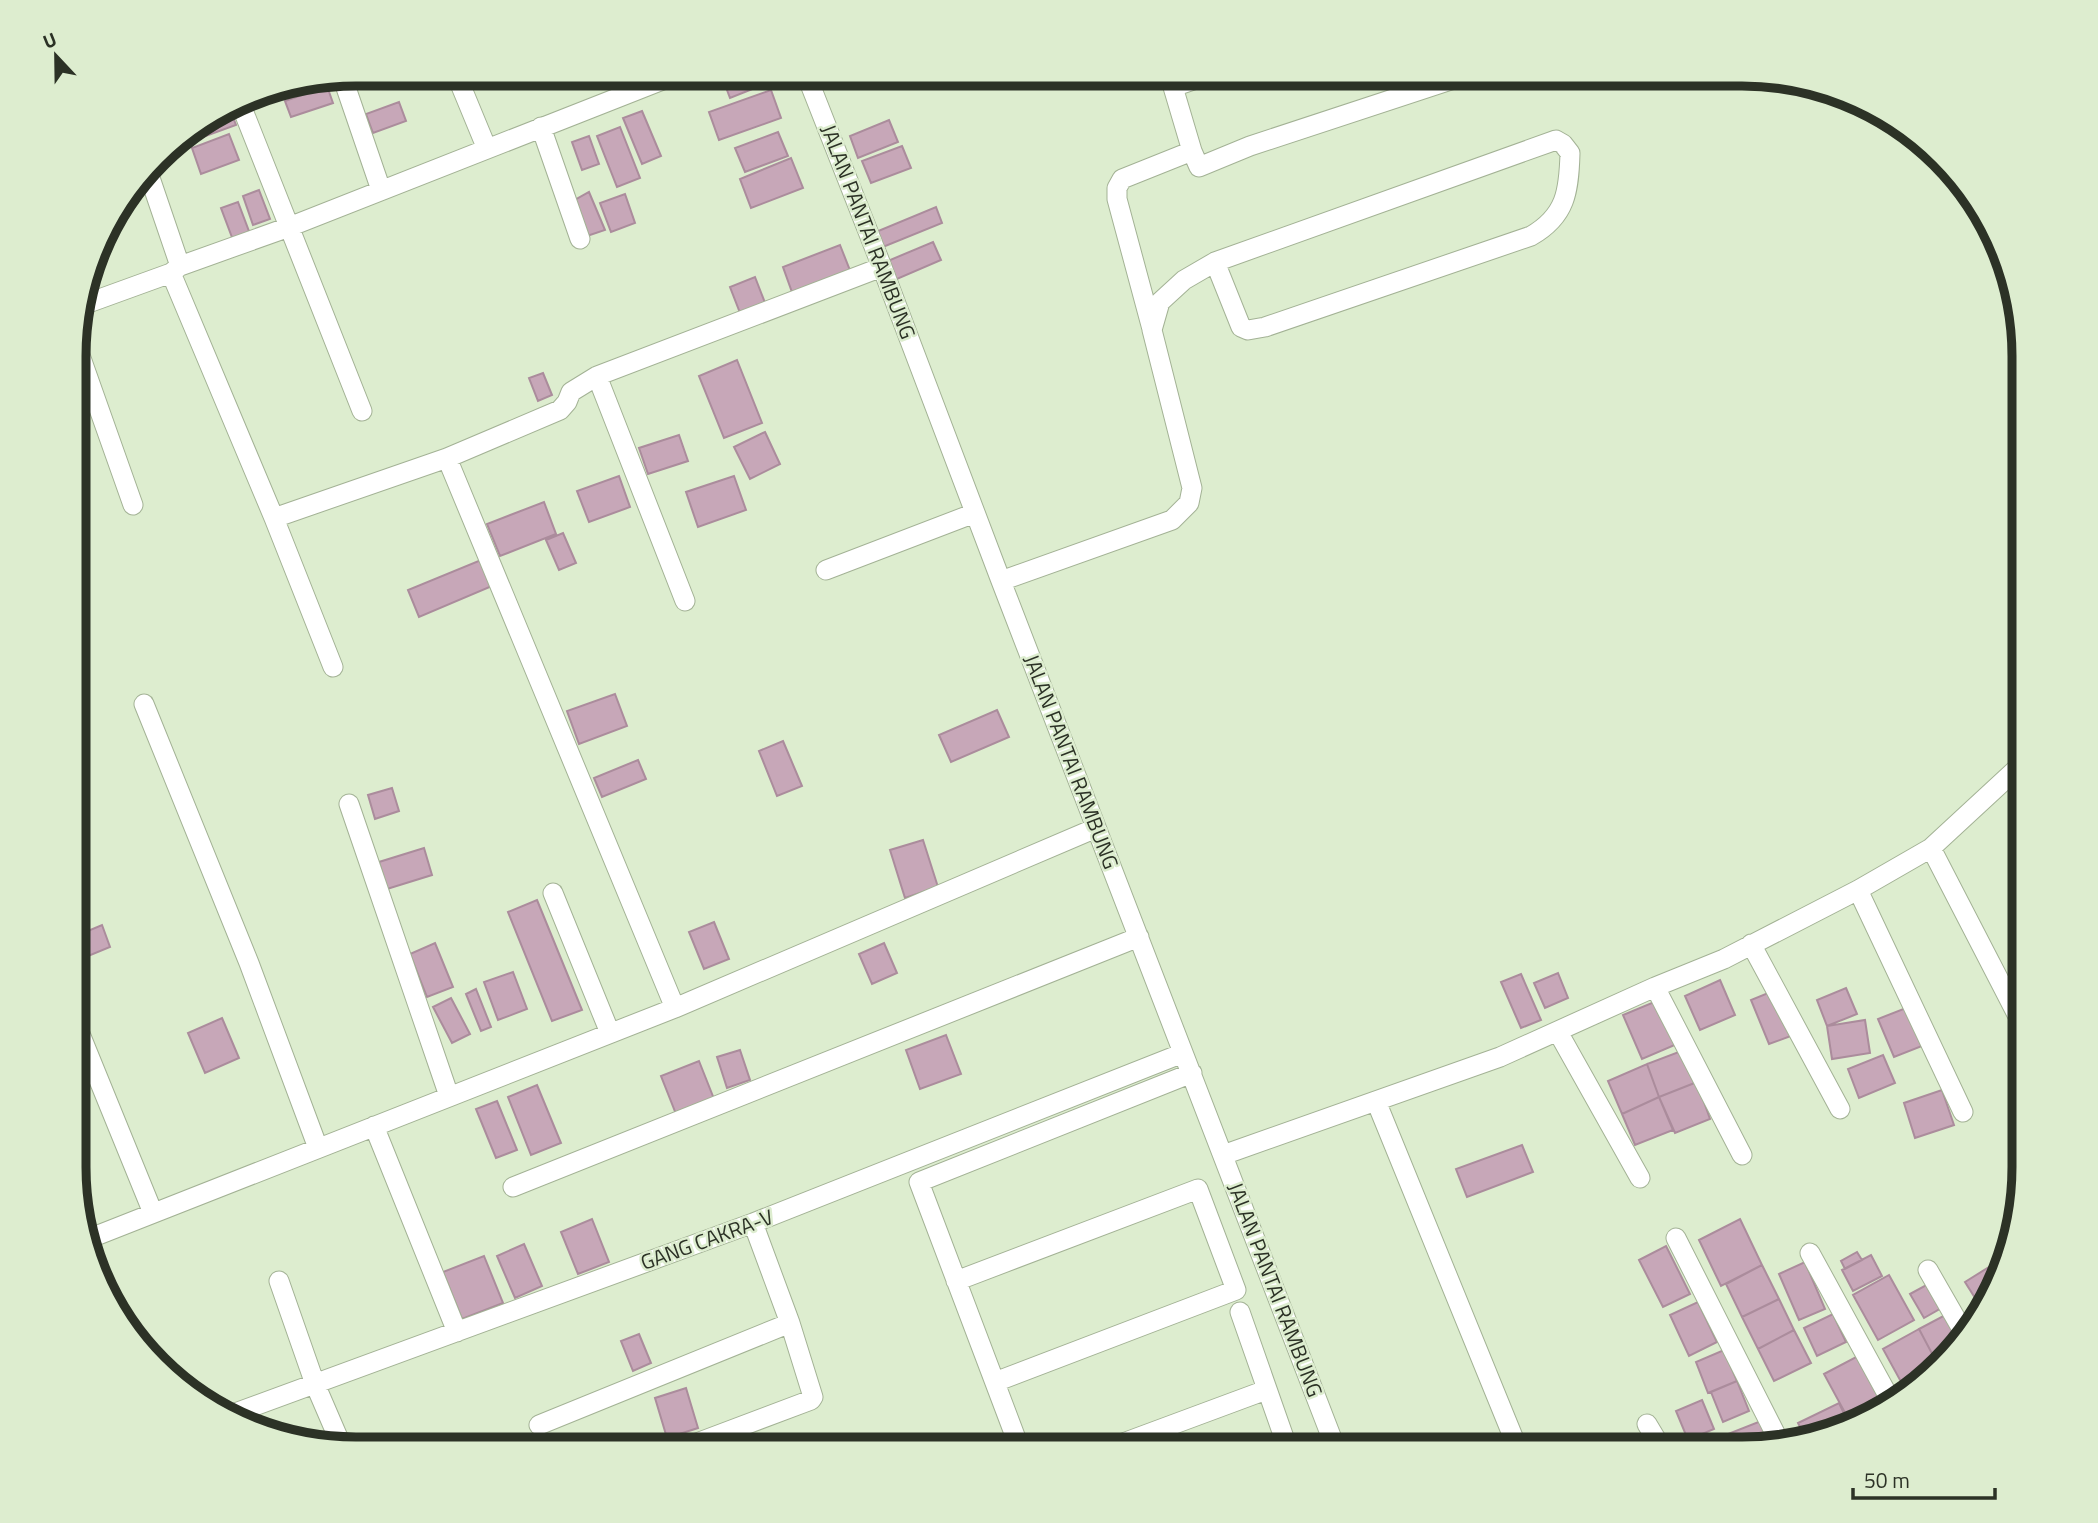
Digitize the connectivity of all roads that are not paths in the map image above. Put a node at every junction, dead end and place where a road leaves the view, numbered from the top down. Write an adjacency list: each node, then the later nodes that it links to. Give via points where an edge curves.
1 (345, 86): 12 (street)
2 (461, 86): 9 (street)
3 (647, 86): 8 (street)
4 (811, 86): 16 (street, JALAN PANTAI RAMBUNG)
5 (1176, 86): 10 (street)
6 (1432, 86): 10 (street, via 1199,167)
7 (243, 111): 13 (street)
8 (541, 127): 9 (street); 14 (street)
9 (487, 149): 12 (street)
10 (1192, 151): 19 (street, via 1134,173 1117,188)
11 (151, 181): 17 (street)
12 (381, 190): 13 (street)
13 (289, 226): 17 (street); 22 (street)
14 (580, 239)
15 (1215, 262): 15 (street, via 1241,327 1265,327 1549,226 1569,184 1570,153 1556,140); 19 (street, via 1184,279 1160,302)
16 (882, 267): 21 (street); 25 (street, JALAN PANTAI RAMBUNG)
17 (176, 270): 18 (street); 26 (street)
18 (91, 302)
19 (1152, 330): 28 (street, via 1192,488 1189,503 1172,520)
20 (86, 372): 24 (street)
21 (597, 376): 23 (street, via 571,392 559,410); 29 (street)
22 (362, 411)
23 (447, 458): 26 (street); 42 (street)
24 (134, 505)
25 (975, 513): 27 (street); 28 (street, JALAN PANTAI RAMBUNG)
26 (274, 518): 30 (street)
27 (826, 569)
28 (1001, 581): 34 (street, JALAN PANTAI RAMBUNG)
29 (685, 601)
30 (333, 667)
31 (144, 704): 53 (street)
32 (2012, 773): 35 (street)
33 (349, 804): 48 (street)
34 (1096, 828): 38 (street, JALAN PANTAI RAMBUNG); 42 (street)
35 (1931, 848): 36 (street); 41 (street)
36 (1858, 890): 39 (street); 51 (street)
37 (552, 893): 44 (street)
38 (1139, 937): 46 (street, JALAN PANTAI RAMBUNG); 57 (street)
39 (1751, 944): 40 (street); 50 (street)
40 (1655, 987): 43 (street); 55 (street)
41 (2012, 1005)
42 (675, 1007): 44 (street)
43 (1558, 1032): 49 (street); 56 (street)
44 (610, 1033): 48 (street)
45 (86, 1049): 58 (street)
46 (1184, 1052): 47 (street, JALAN PANTAI RAMBUNG); 59 (street, GANG CAKRA-V)
47 (1192, 1073): 54 (street, JALAN PANTAI RAMBUNG); 65 (street, via 919,1182)
48 (449, 1096): 52 (street)
49 (1376, 1101): 54 (street); 84 (street)
50 (1840, 1109)
51 (1963, 1112)
52 (373, 1126): 53 (street); 69 (street)
53 (318, 1148): 58 (street)
54 (1223, 1155): 83 (street, JALAN PANTAI RAMBUNG)
55 (1742, 1155)
56 (1640, 1178)
57 (513, 1187)
58 (153, 1213): 60 (street)
59 (753, 1223): 67 (street); 69 (street, GANG CAKRA-V)
60 (95, 1236)
61 (1676, 1238): 77 (street)
62 (1810, 1253): 73 (street)
63 (1928, 1270): 68 (street)
64 (279, 1281): 71 (street)
65 (956, 1281): 70 (street); 70 (street, via 1198,1189 1236,1290)
66 (1240, 1312): 72 (street)
67 (790, 1323): 76 (street); 79 (street, via 813,1394 811,1400)
68 (1960, 1326)
69 (457, 1332): 71 (street, GANG CAKRA-V)
70 (995, 1382): 80 (street)
71 (315, 1384): 74 (street, GANG CAKRA-V); 78 (street)
72 (1266, 1390): 81 (street); 82 (street)
73 (1888, 1395)
74 (240, 1411)
75 (1647, 1424): 85 (street)
76 (539, 1425)
77 (1776, 1435)
78 (338, 1437)
79 (713, 1437)
80 (1016, 1437)
81 (1139, 1437)
82 (1284, 1437)
83 (1331, 1437)
84 (1513, 1437)
85 (1654, 1437)

